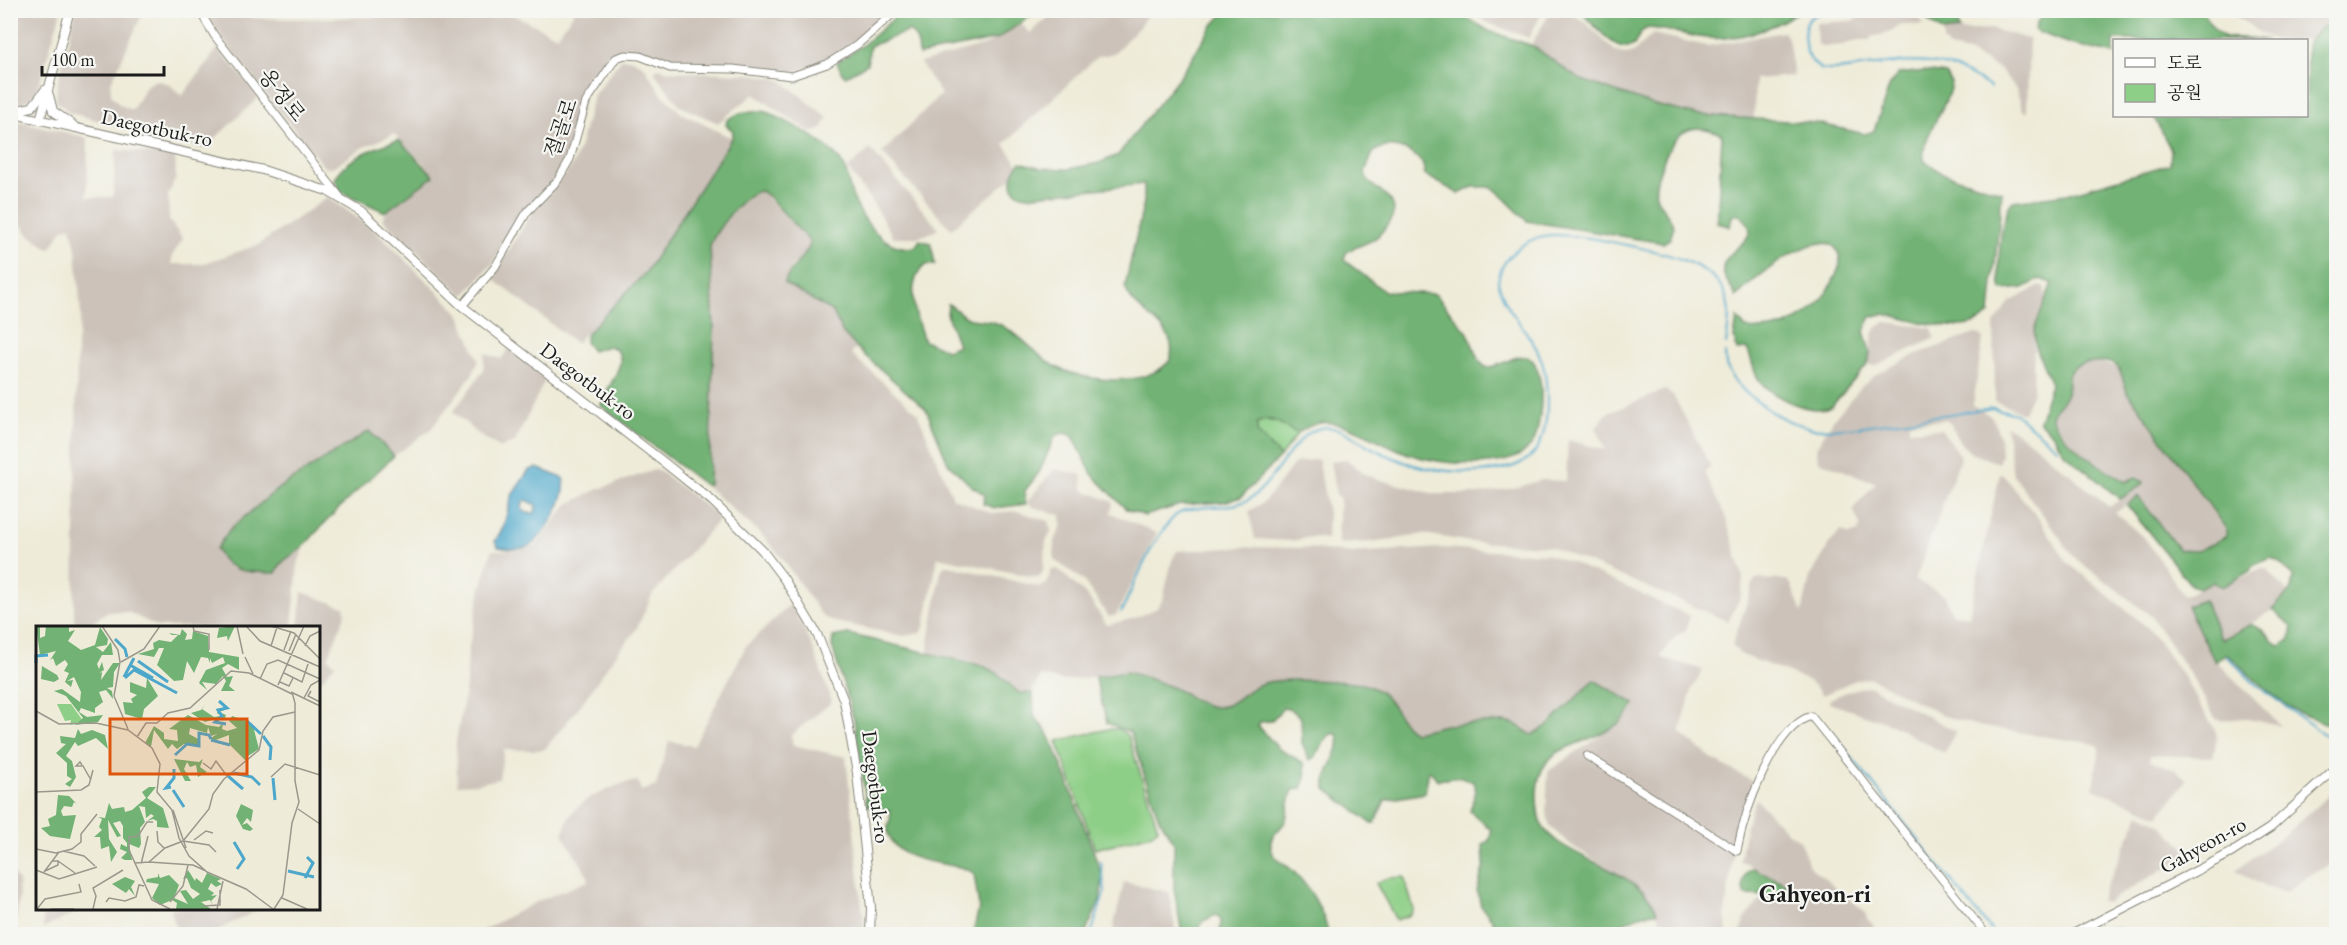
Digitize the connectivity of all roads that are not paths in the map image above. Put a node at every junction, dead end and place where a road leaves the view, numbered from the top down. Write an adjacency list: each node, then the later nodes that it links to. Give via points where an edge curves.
1 (70, 10): 4 (street)
2 (199, 10): 8 (street, 옹정로, via 214,35)
3 (897, 10): 9 (street, 절골로, via 857,45 827,64 792,76 733,69 670,68 640,56 616,58 586,102 570,159 558,180 527,212 495,267)
4 (49, 85): 5 (street, via 32,107); 6 (street); 7 (street, via 53,111)
5 (10, 112): 6 (street, Daegotbuk-ro)
6 (40, 120): 7 (street, Daegotbuk-ro)
7 (81, 130): 8 (street, Daegotbuk-ro, via 262,170)
8 (341, 199): 9 (street, Daegotbuk-ro, via 382,229)
9 (462, 306): 12 (street, Daegotbuk-ro, via 712,501 762,550 784,579 817,634 848,716 867,858)
10 (1587, 756): 13 (street, via 1737,851 1747,808 1771,756 1798,722 1811,716)
11 (2337, 768): 14 (street, Gahyeon-ro, via 2270,828 2232,853)
12 (870, 934)
13 (1986, 934)
14 (2073, 934)

